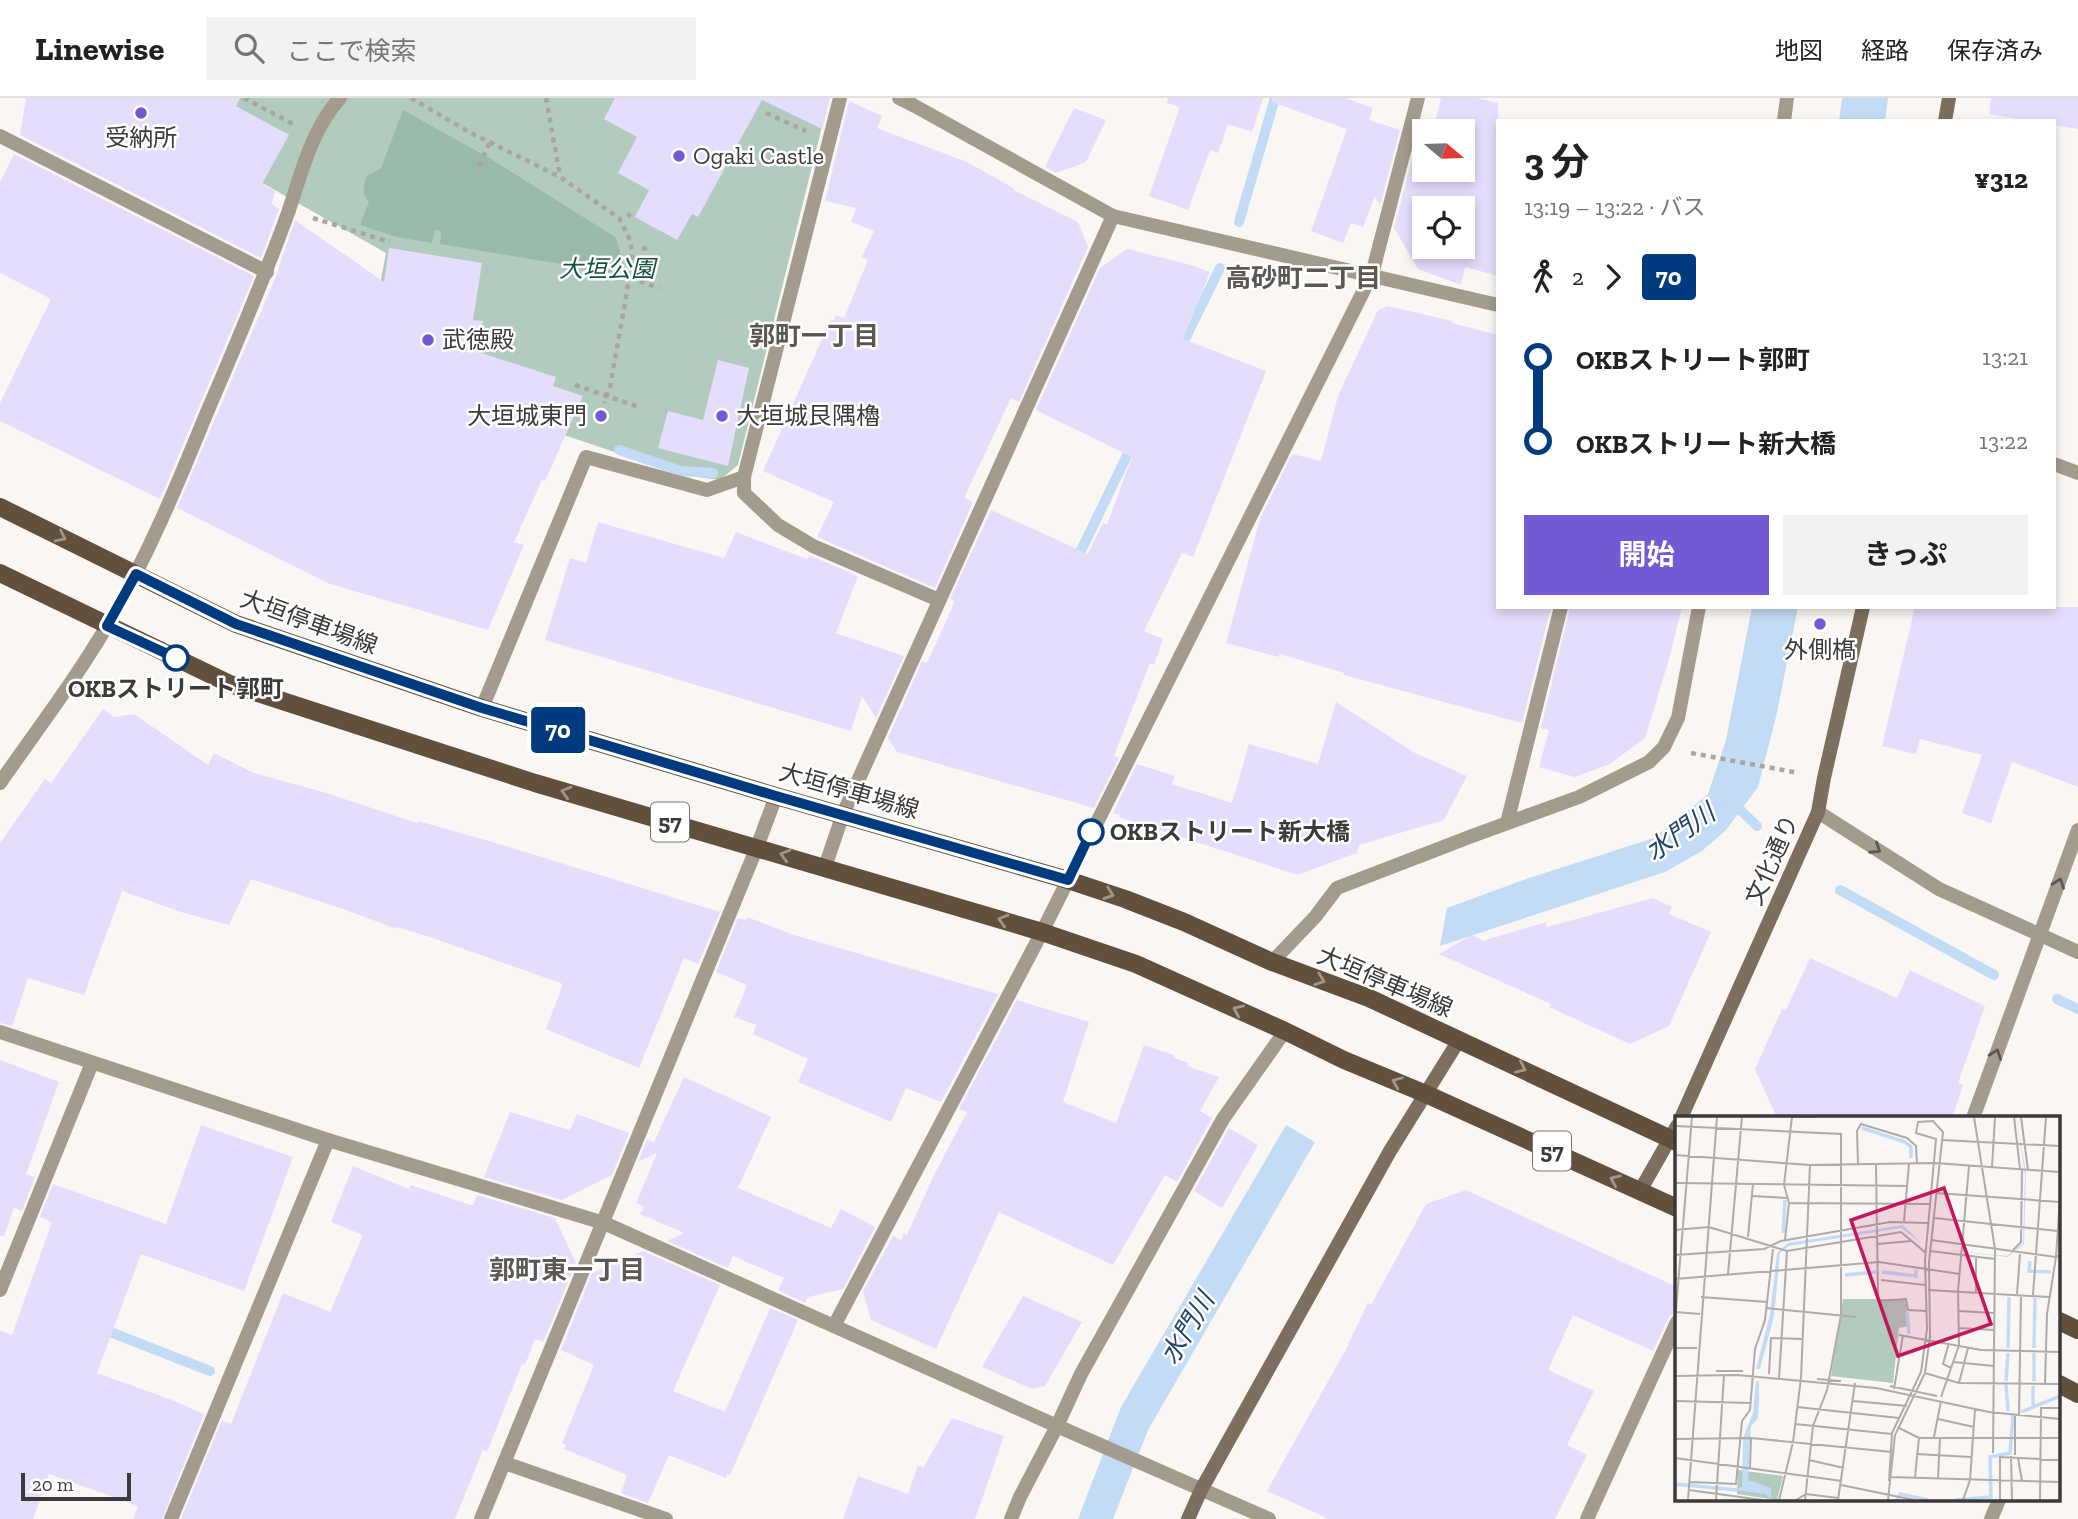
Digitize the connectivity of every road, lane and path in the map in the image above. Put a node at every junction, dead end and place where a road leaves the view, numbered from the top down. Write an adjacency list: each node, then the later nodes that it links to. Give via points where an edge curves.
1 (244, 98): 13 (path)
2 (340, 98): 13 (street)
3 (411, 98): 15 (path)
4 (546, 98): 18 (path)
5 (840, 98): 16 (street)
6 (1418, 98): 23 (street)
7 (1787, 98): 11 (street)
8 (1949, 98): 12 (street)
9 (906, 102): 19 (street)
10 (766, 113): 16 (path)
11 (1784, 119)
12 (1945, 119)
13 (315, 135): 22 (street)
14 (0, 136): 22 (street)
15 (490, 142): 17 (path); 18 (path)
16 (829, 142): 33 (street)
17 (479, 166)
18 (560, 177): 24 (path, via 619,218 631,240)
19 (1113, 216): 23 (street); 37 (street)
20 (332, 224): 21 (path)
21 (390, 242)
22 (267, 272): 36 (street)
23 (1372, 274): 26 (street); 53 (street)
24 (630, 278): 25 (path); 28 (path)
25 (659, 288)
26 (1496, 305)
27 (575, 385): 28 (path)
28 (607, 396): 29 (path); 30 (path)
29 (604, 403)
30 (639, 407)
31 (2056, 465): 32 (street)
32 (2078, 473)
33 (744, 477): 37 (street, via 744,493 778,524 813,546); 42 (street, via 708,490 586,457)
34 (0, 507): 36 (main road, 大垣停車場線 / 57, one-way to 36)
35 (0, 573): 41 (main road, 57)
36 (136, 574): 41 (street); 42 (main road, 大垣停車場線 / 57, via 236,624)
37 (939, 600): 48 (street)
38 (1560, 609): 49 (street)
39 (1699, 609): 49 (street, via 1678,718 1664,747 1649,762 1579,797)
40 (1863, 609): 47 (street, 文化通り)
41 (107, 626): 45 (street); 51 (main road, 57, one-way to 41, via 535,783 230,684)
42 (482, 708): 46 (main road, 大垣停車場線 / 57)
43 (1691, 753): 44 (path)
44 (1781, 770)
45 (0, 783)
46 (776, 796): 48 (main road, 大垣停車場線 / 57); 51 (street)
47 (1818, 812): 55 (street, one-way to 55, via 1939,889); 63 (street, 文化通り)
48 (843, 814): 52 (street); 53 (main road, 大垣停車場線 / 57)
49 (1507, 823): 57 (street, via 1337,888)
50 (2078, 830): 55 (street, one-way to 50)
51 (757, 847): 52 (main road, 57, one-way to 51); 69 (street)
52 (825, 867): 54 (main road, 57, one-way to 52)
53 (1068, 880): 54 (street); 57 (main road, 大垣停車場線 / 57, one-way to 57, via 1184,922)
54 (1042, 932): 59 (main road, 57, one-way to 54, via 1136,964); 72 (street)
55 (2040, 935): 56 (street); 64 (street, one-way to 55)
56 (2078, 952)
57 (1272, 962): 60 (main road, 大垣停車場線 / 57, one-way to 60, via 1369,998)
58 (0, 1031): 61 (street)
59 (1285, 1031): 62 (main road, 57, one-way to 59); 77 (street, via 1223,1119 1081,1374)
60 (1459, 1040): 62 (street); 65 (main road, 大垣停車場線 / 57, one-way to 65)
61 (92, 1063): 66 (street); 70 (street)
62 (1426, 1094): 67 (main road, 57, one-way to 62); 79 (street)
63 (1682, 1116)
64 (1974, 1116)
65 (1675, 1136): 67 (street)
66 (328, 1140): 69 (street); 81 (street)
67 (1640, 1191): 68 (main road, 57)
68 (1675, 1207)
69 (604, 1223): 72 (street); 78 (street)
70 (0, 1290)
71 (2060, 1321): 74 (main road)
72 (834, 1326): 77 (street)
73 (1675, 1326): 87 (street)
74 (2078, 1330)
75 (2060, 1385): 76 (main road)
76 (2078, 1394)
77 (1057, 1426): 79 (street); 84 (street)
78 (505, 1463): 82 (street); 83 (street)
79 (1201, 1490): 85 (street); 86 (street)
80 (1998, 1502): 88 (street)
81 (171, 1519)
82 (481, 1519)
83 (666, 1519)
84 (1011, 1519)
85 (1188, 1519)
86 (1269, 1519)
87 (1587, 1519)
88 (1991, 1519)

